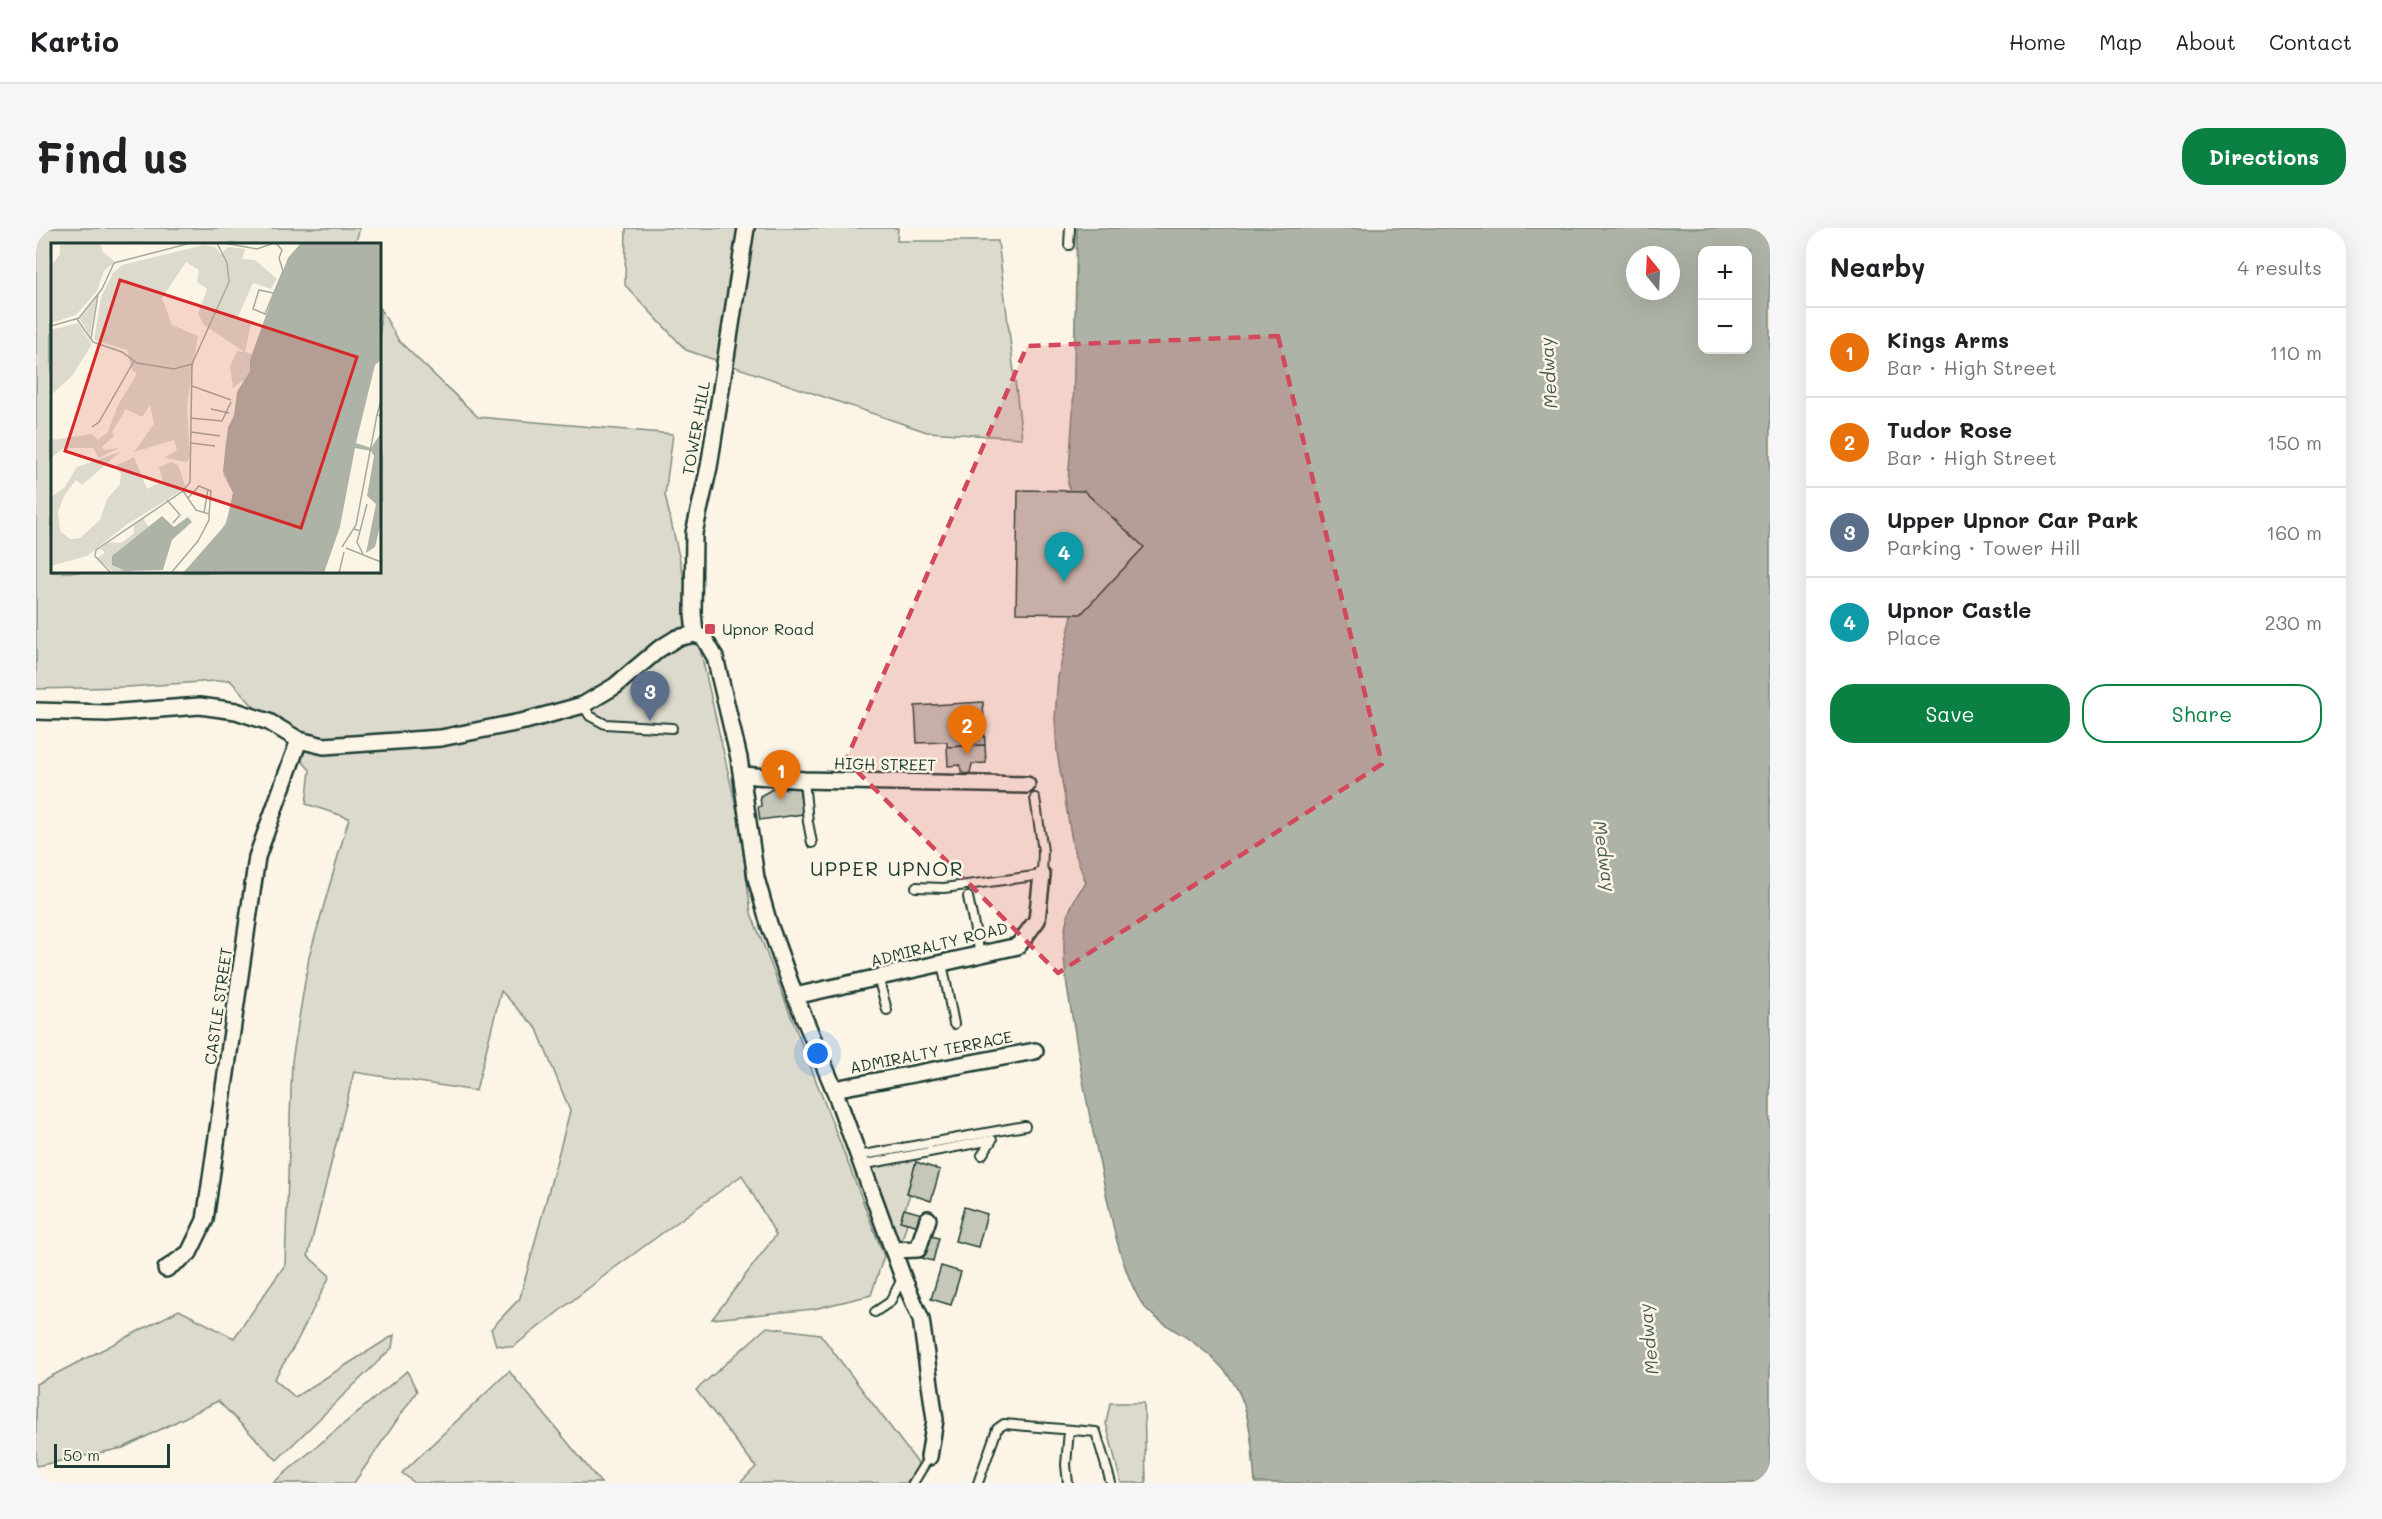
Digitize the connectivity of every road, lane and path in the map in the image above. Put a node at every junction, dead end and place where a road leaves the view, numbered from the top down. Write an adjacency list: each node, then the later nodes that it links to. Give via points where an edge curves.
1 (746, 228): 4 (street, TOWER HILL, via 709,467 694,533)
2 (1070, 228): 3 (lane)
3 (1069, 245)
4 (695, 634): 5 (street, via 677,638 659,649 615,686); 9 (street, via 704,638 715,657)
5 (583, 705): 7 (lane, via 590,716 605,724); 8 (street, via 441,738 324,746)
6 (36, 711): 8 (street, via 107,712 201,706 236,711 269,722)
7 (672, 728)
8 (299, 740): 29 (street, CASTLE STREET, via 257,857 205,1220 189,1253)
9 (743, 775): 10 (street, HIGH STREET); 19 (street, via 756,879)
10 (804, 780): 11 (street, HIGH STREET); 12 (lane)
11 (1031, 791): 13 (lane, via 1043,851)
12 (812, 843)
13 (1042, 875): 14 (lane, via 944,888); 16 (street, ADMIRALTY ROAD, via 1037,920 1018,945)
14 (916, 887)
15 (968, 897): 16 (lane)
16 (980, 954): 17 (street, ADMIRALTY ROAD)
17 (942, 963): 18 (street, ADMIRALTY ROAD); 21 (lane)
18 (878, 978): 19 (street, ADMIRALTY ROAD); 20 (lane)
19 (795, 996): 23 (street)
20 (887, 1010)
21 (954, 1024)
22 (1035, 1051): 23 (street, ADMIRALTY TERRACE)
23 (834, 1089): 26 (street)
24 (1025, 1126): 26 (lane)
25 (982, 1155): 26 (lane, via 992,1140)
26 (860, 1161): 28 (street)
27 (928, 1219): 28 (street, via 918,1249)
28 (893, 1250): 30 (street)
29 (166, 1269)
30 (903, 1277): 31 (lane, via 890,1302); 33 (street, via 925,1337 935,1420)
31 (875, 1312)
32 (1069, 1430): 35 (lane, via 1001,1425); 36 (lane); 37 (lane, via 1097,1433)
33 (929, 1457): 34 (lane)
34 (914, 1483)
35 (978, 1483)
36 (1068, 1483)
37 (1111, 1483)

